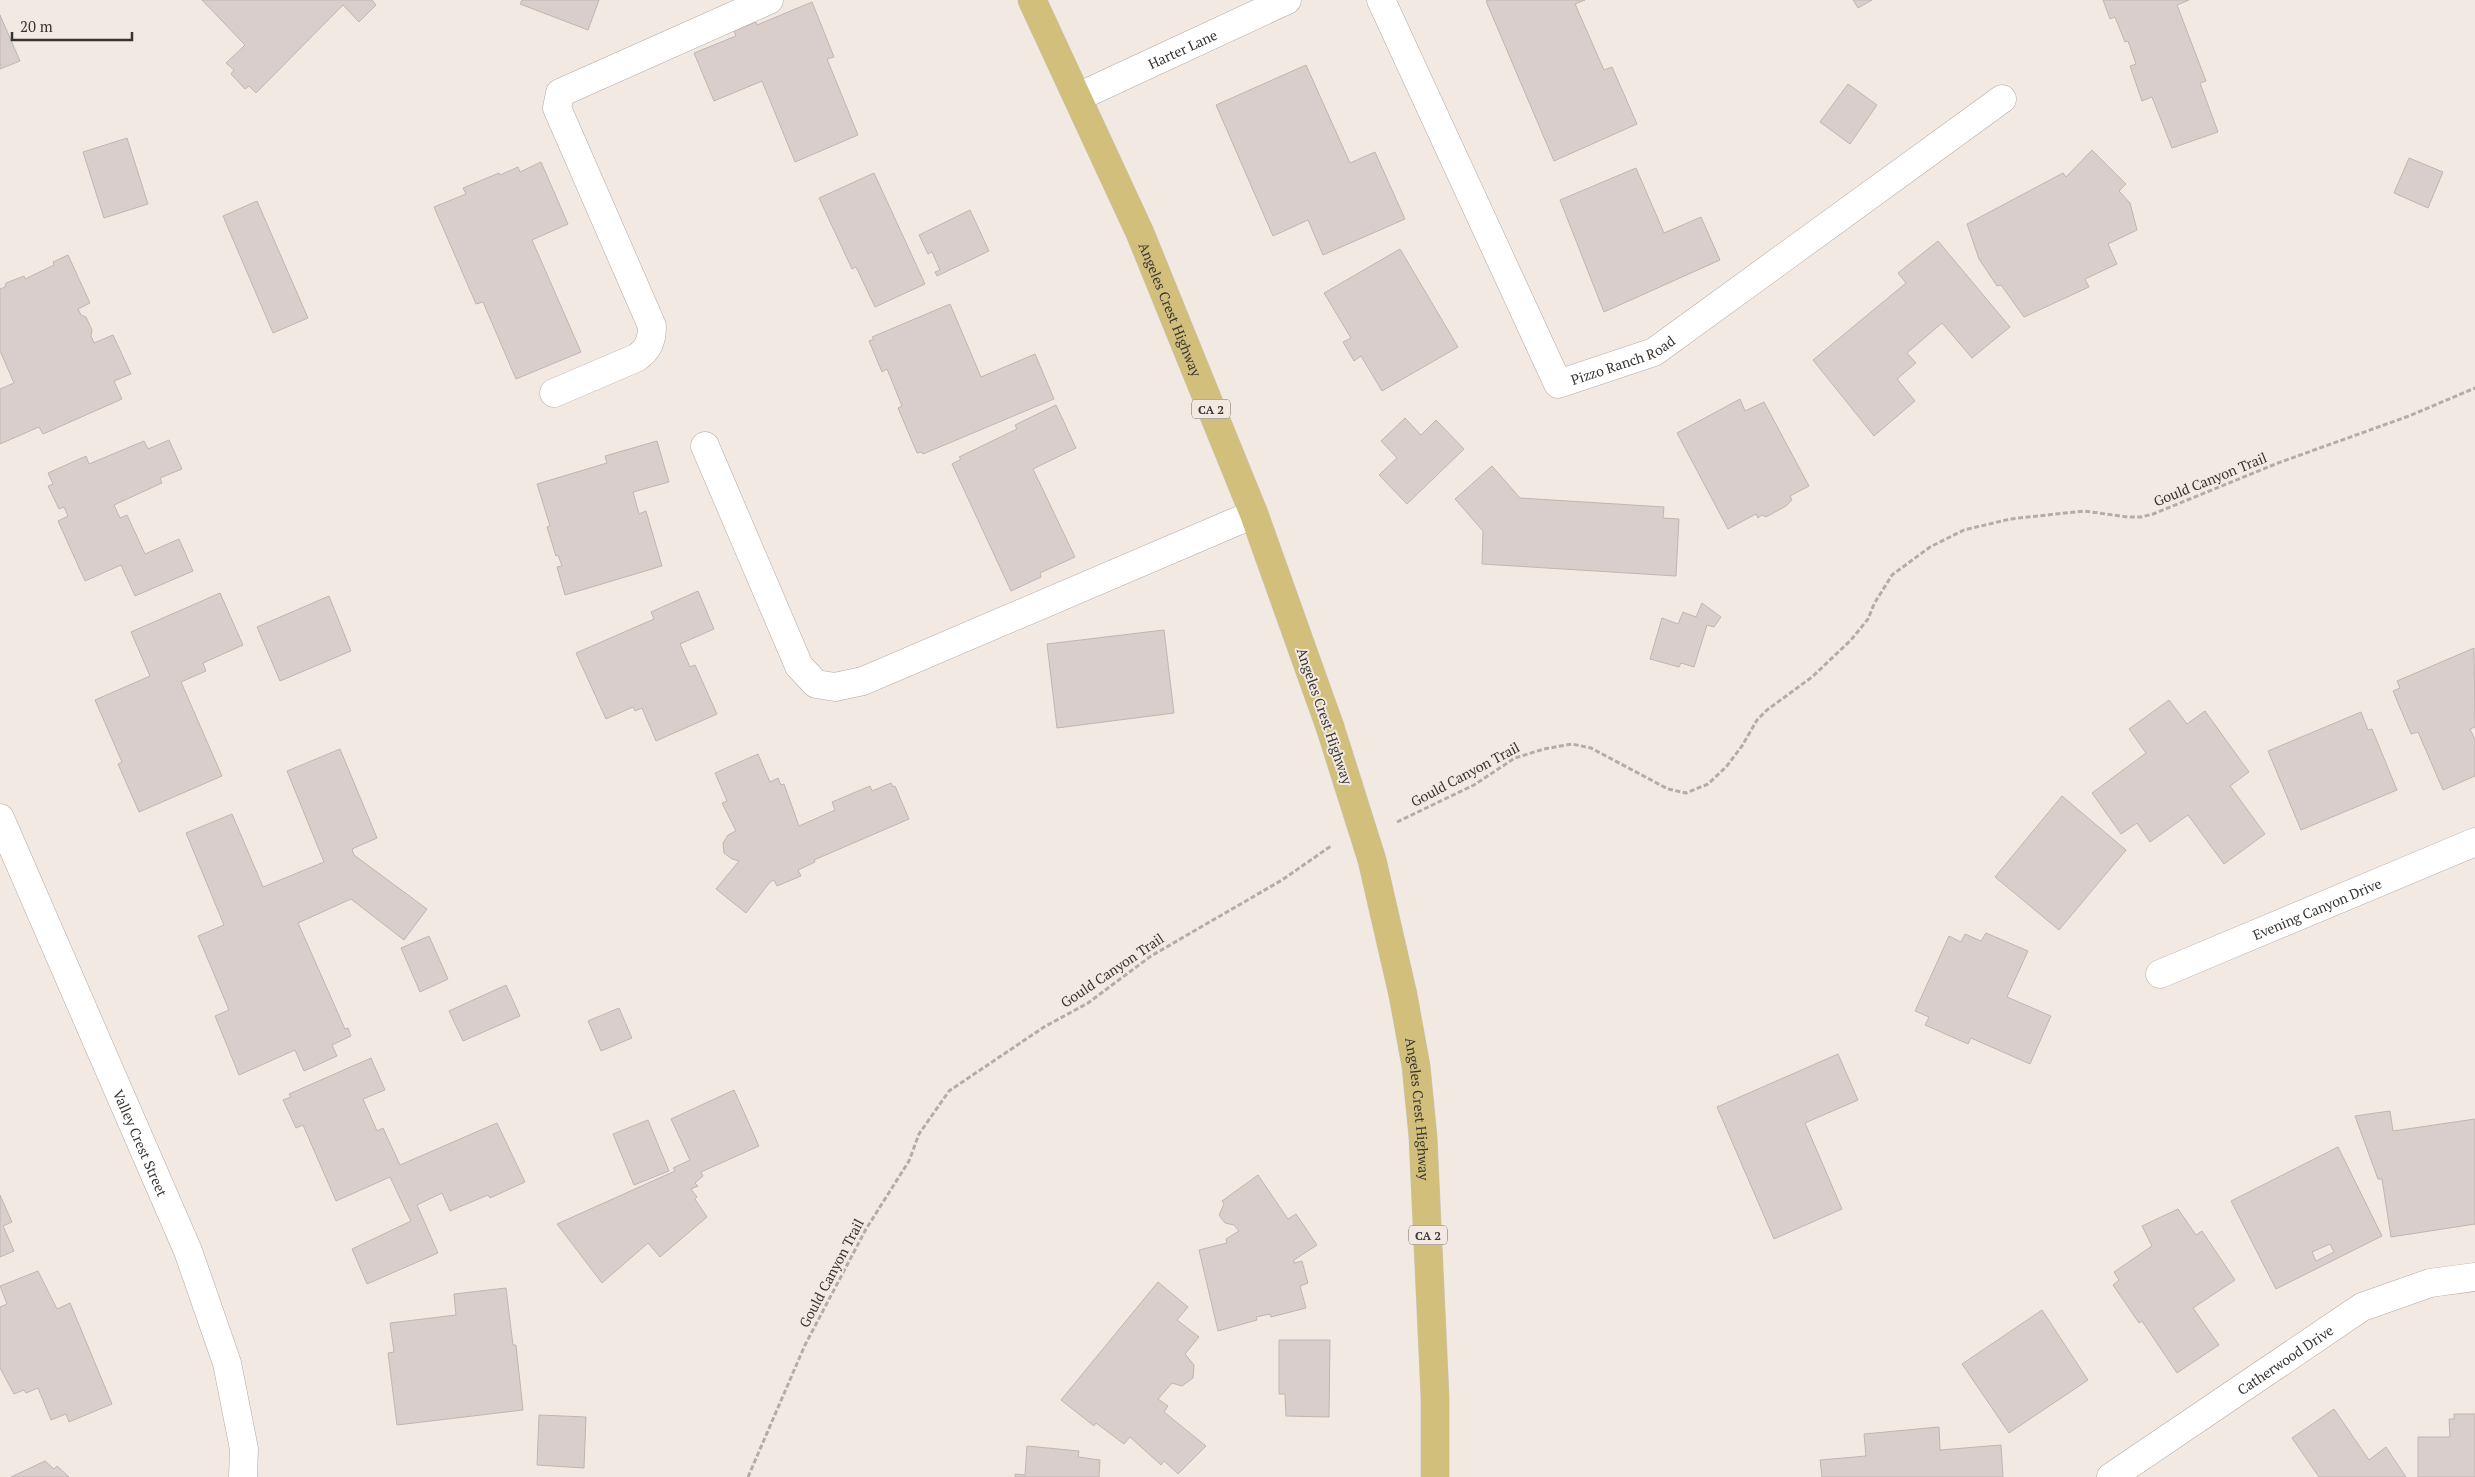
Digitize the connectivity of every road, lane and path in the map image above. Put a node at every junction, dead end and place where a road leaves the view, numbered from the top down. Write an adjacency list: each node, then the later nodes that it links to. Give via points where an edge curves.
1 (769, 0): 8 (street, via 560,93 557,108 652,326 652,338 645,352 636,358)
2 (1032, 0): 5 (main road, Angeles Crest Highway / CA 2)
3 (1286, 0): 5 (street, Harter Lane)
4 (1381, 0): 6 (street, Pizzo Ranch Road, via 1558,384 1654,352)
5 (1078, 97): 10 (main road, Angeles Crest Highway / CA 2, via 1140,233)
6 (2002, 100)
7 (2475, 388): 12 (path, Gould Canyon Trail, via 2153,514 2141,517 2084,510 2066,512 1994,523 1964,530 1946,539 1892,575 1868,619 1851,640 1812,677 1762,715 1742,746 1708,784 1686,793 1668,789 1591,748 1572,744 1537,750 1515,758 1474,785)
8 (554, 393)
9 (705, 446): 10 (street, via 799,666 816,684 835,687 863,680)
10 (1254, 514): 19 (main road, Angeles Crest Highway / CA 2, bridge, via 1330,727 1372,860 1403,995 1416,1066 1423,1137 1435,1397)
11 (0, 818): 17 (street, Valley Crest Street, via 188,1251 227,1363 244,1449)
12 (1392, 824)
13 (2475, 842): 15 (street, Evening Canyon Drive)
14 (1333, 845): 18 (path, Gould Canyon Trail, via 1282,880 1151,956 1088,1003 1044,1027 949,1092 919,1134 909,1160 866,1229 805,1345)
15 (2160, 974)
16 (2475, 1277): 20 (street, Catherwood Drive, via 2430,1283 2362,1307)
17 (243, 1477)
18 (748, 1477)
19 (1435, 1477)
20 (2111, 1477)

